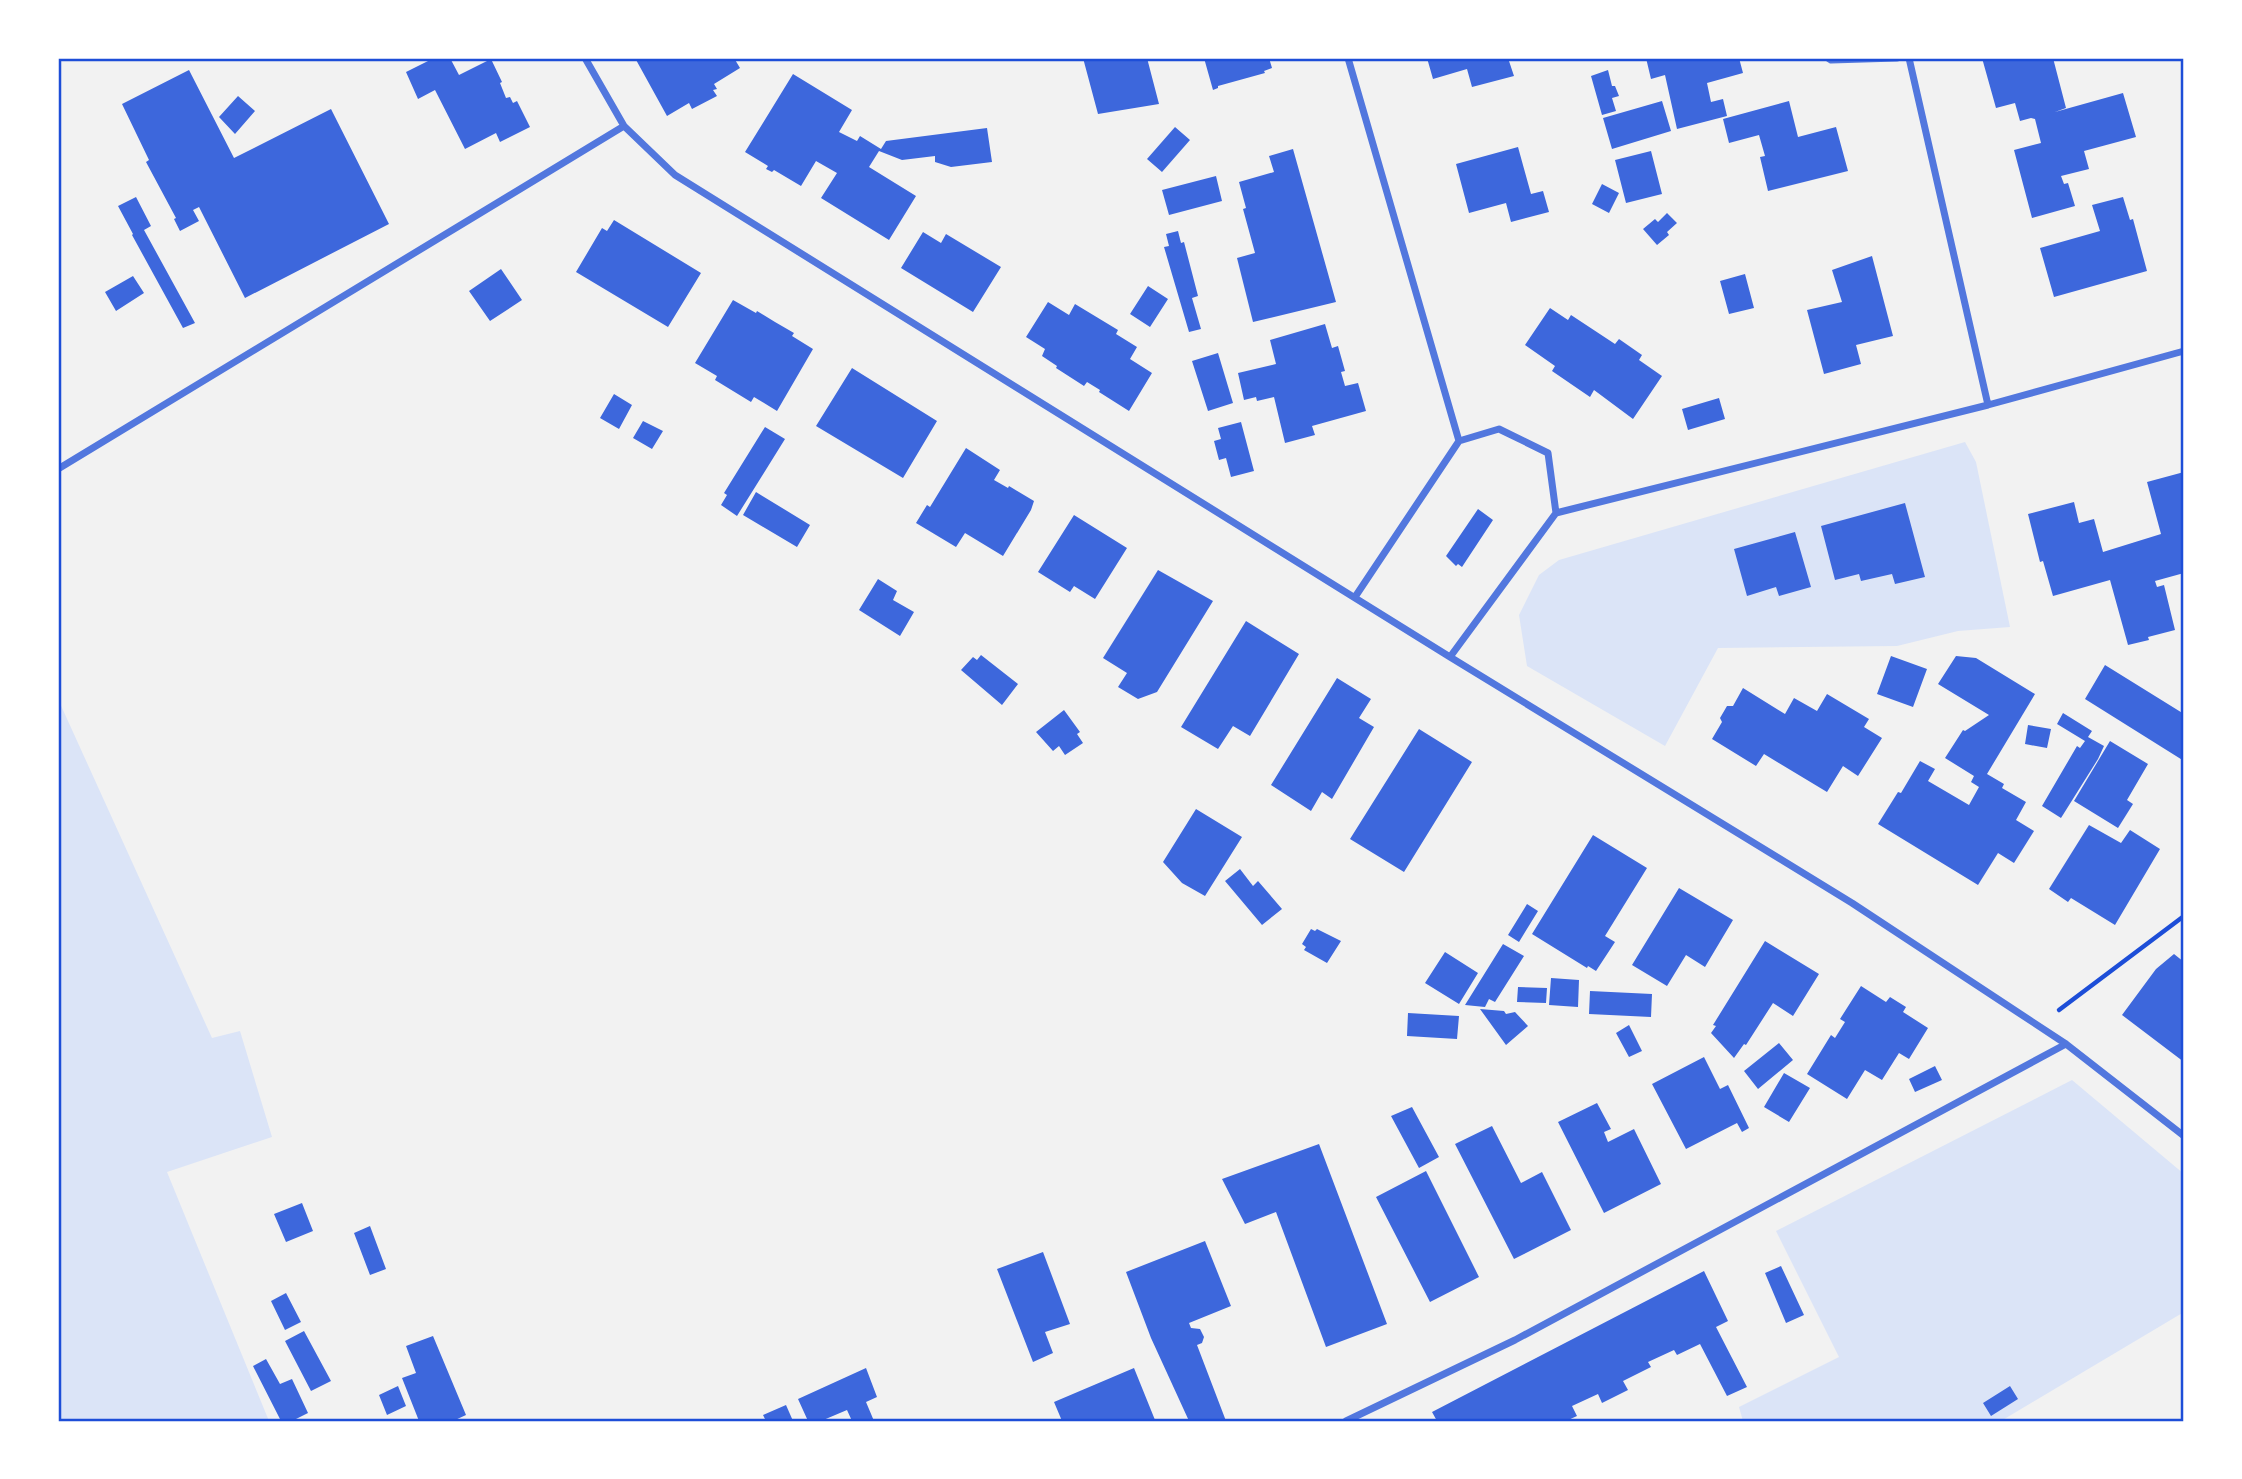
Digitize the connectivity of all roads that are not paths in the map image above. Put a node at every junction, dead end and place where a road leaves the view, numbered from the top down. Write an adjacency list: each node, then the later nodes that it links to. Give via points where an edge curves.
1 (584, 58): 6 (street)
2 (1348, 58): 9 (street)
3 (1828, 58): 4 (street)
4 (1897, 58)
5 (1909, 58): 8 (street)
6 (624, 126): 10 (street); 12 (street, via 675,175)
7 (2184, 351): 8 (street)
8 (1989, 405): 11 (street)
9 (1459, 440): 11 (street, via 1499,429 1548,453); 12 (street)
10 (58, 469)
11 (1556, 513): 13 (street)
12 (1355, 597): 13 (street)
13 (1450, 657): 14 (street, via 1852,903)
14 (2066, 1044): 15 (street); 16 (street, via 1515,1340)
15 (2184, 1136)
16 (1346, 1421)

